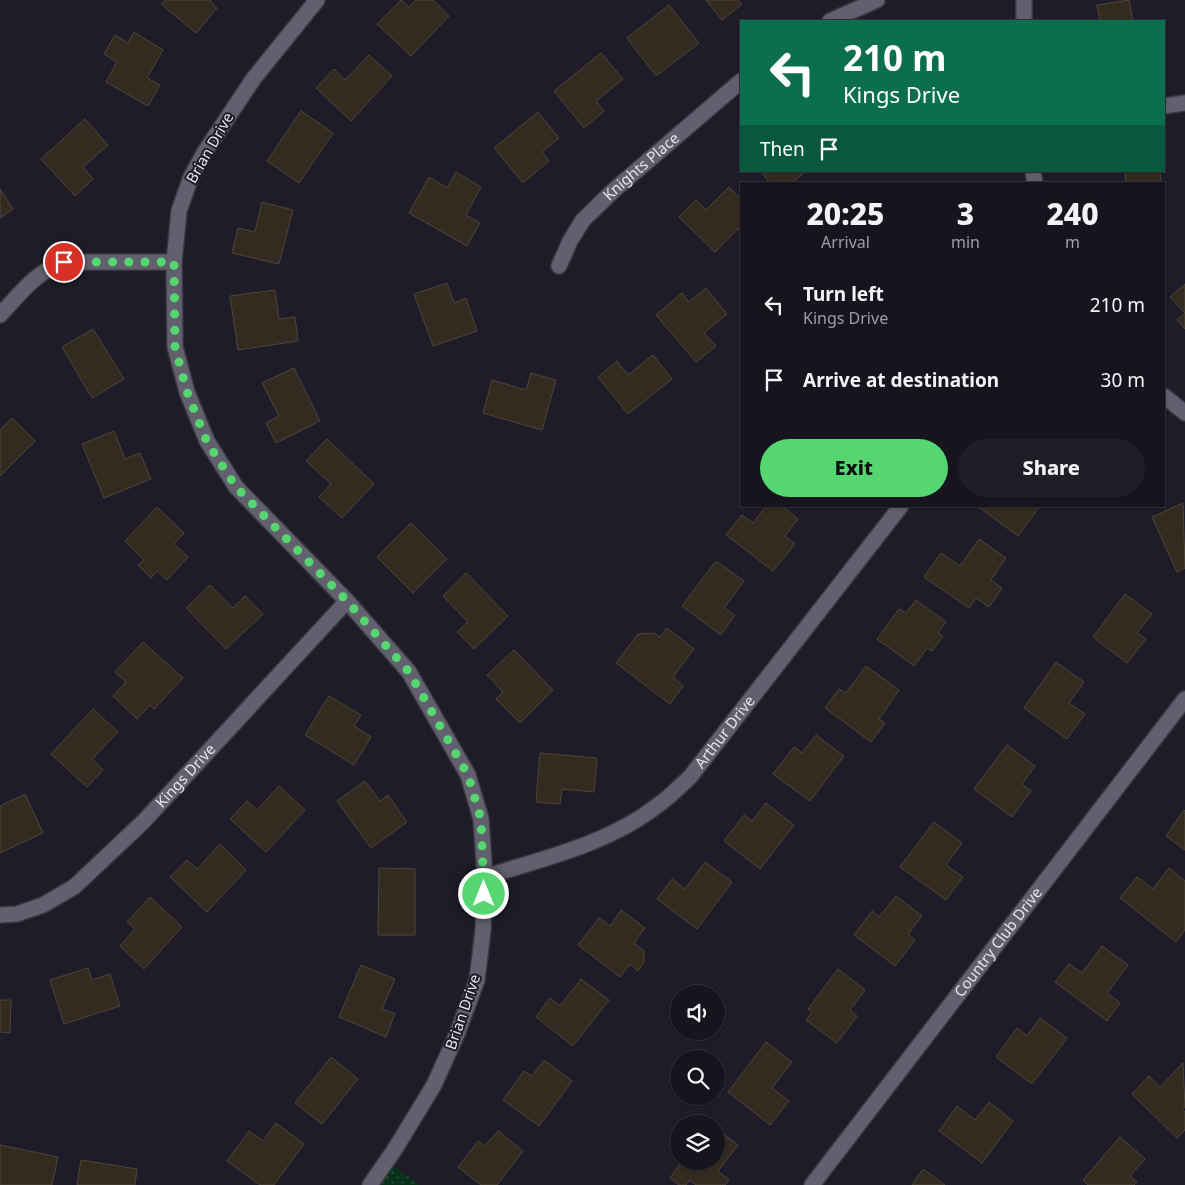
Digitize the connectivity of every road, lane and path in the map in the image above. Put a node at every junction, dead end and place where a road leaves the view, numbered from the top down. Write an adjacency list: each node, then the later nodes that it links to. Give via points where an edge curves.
1 (317, 0): 9 (street, Brian Drive, via 254,78 191,177 179,211)
2 (878, 0): 4 (street)
3 (1024, 0): 5 (street)
4 (832, 20)
5 (1024, 20)
6 (740, 82): 10 (street, Knights Place, via 583,220)
7 (1185, 102): 8 (street)
8 (1165, 106)
9 (174, 262): 11 (street, via 64,262 50,266); 15 (street, Brian Drive, via 175,347 187,392 207,442 236,487)
10 (559, 266)
11 (0, 315)
12 (1165, 397): 13 (street)
13 (1185, 413)
14 (901, 507): 17 (street, Arthur Drive, via 690,777 664,800 625,826 586,845)
15 (347, 601): 17 (street, Brian Drive, via 409,672 468,775 481,819); 18 (street, Kings Drive, via 144,821 74,887 43,905 17,914)
16 (1185, 699): 20 (street, Country Club Drive)
17 (484, 877): 19 (street, Brian Drive, via 483,930 477,980 434,1085)
18 (0, 915)
19 (370, 1185)
20 (812, 1185)

